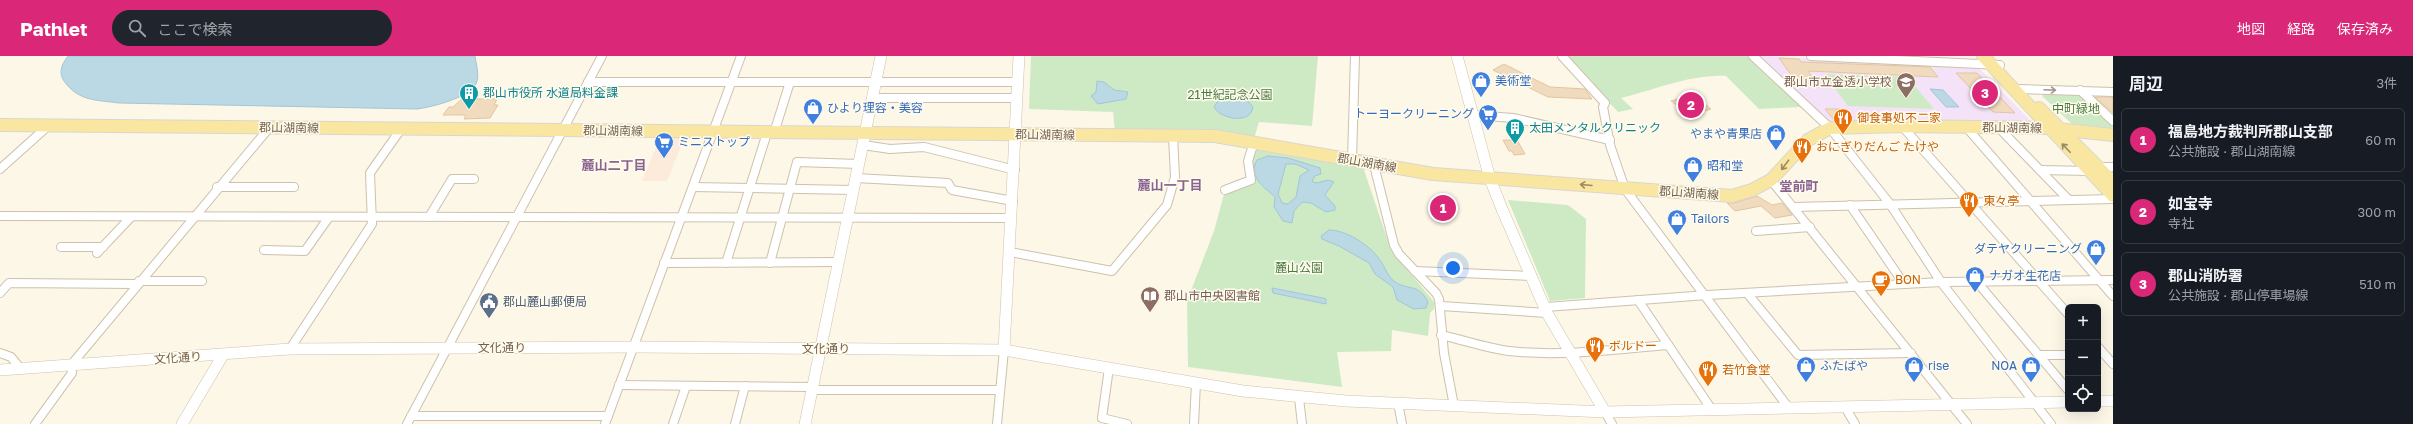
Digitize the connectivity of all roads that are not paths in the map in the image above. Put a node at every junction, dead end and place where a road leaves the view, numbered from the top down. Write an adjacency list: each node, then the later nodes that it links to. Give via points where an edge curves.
1 (602, 56): 12 (street)
2 (741, 56): 13 (street)
3 (881, 56): 15 (street)
4 (1019, 56): 16 (street)
5 (1356, 56): 43 (street)
6 (1457, 56): 22 (street)
7 (1562, 56): 41 (street, via 1605,103 1603,107)
8 (1753, 56): 28 (street)
9 (1811, 56): 11 (street)
10 (1983, 56): 11 (main road)
11 (1995, 62): 17 (main road); 31 (main road)
12 (588, 82): 13 (street); 34 (street)
13 (732, 82): 14 (street); 35 (street)
14 (790, 82): 15 (street); 36 (street)
15 (876, 82): 16 (street); 20 (street)
16 (1018, 82): 21 (street)
17 (2020, 89): 18 (street, one-way to 18); 33 (main road)
18 (2080, 90): 19 (street); 23 (street)
19 (2113, 92)
20 (873, 98): 21 (street); 40 (street)
21 (1017, 98): 37 (street)
22 (1474, 115): 41 (street, via 1513,118); 52 (street)
23 (2113, 121)
24 (0, 125): 25 (main road, 郡山湖南線)
25 (48, 126): 27 (main road, 郡山湖南線); 47 (street)
26 (1902, 126): 28 (main road, 郡山湖南線); 29 (main road, 郡山湖南線); 68 (street)
27 (269, 128): 32 (main road, 郡山湖南線); 56 (street)
28 (1830, 128): 54 (main road, 郡山湖南線, one-way to 54, via 1805,142 1783,170); 69 (street)
29 (1967, 128): 30 (main road, 郡山湖南線); 66 (street)
30 (1999, 128): 31 (main road, 郡山湖南線); 50 (street)
31 (2048, 128): 33 (main road, 郡山湖南線); 48 (main road, one-way to 31)
32 (401, 129): 34 (main road, 郡山湖南線); 76 (street, via 370,173)
33 (2061, 129): 38 (main road, 郡山湖南線); 48 (main road)
34 (563, 131): 35 (main road, 郡山湖南線); 78 (street)
35 (713, 132): 36 (main road, 郡山湖南線); 58 (street)
36 (771, 133): 40 (main road, 郡山湖南線); 59 (street)
37 (1016, 134): 39 (main road, 郡山湖南線); 40 (main road, 郡山湖南線); 49 (street)
38 (2113, 135)
39 (1173, 136): 42 (main road, 郡山湖南線, via 1224,137); 88 (street, via 1175,177 1167,205 1112,271)
40 (864, 139): 44 (street); 49 (street, via 890,149 924,147)
41 (1610, 140): 61 (street)
42 (1254, 142): 43 (main road, 郡山湖南線); 63 (street, via 1246,160 1251,180)
43 (1352, 160): 45 (main road, 郡山湖南線)
44 (859, 164): 51 (street); 60 (street, via 797,162)
45 (1374, 165): 52 (main road, 郡山湖南線); 93 (street, via 1394,245)
46 (2113, 167): 48 (street)
47 (0, 169)
48 (2094, 169): 50 (street); 55 (main road); 64 (main road)
49 (1015, 170): 67 (street)
50 (2040, 170): 65 (street)
51 (856, 178): 62 (street); 67 (street, via 948,183 952,190)
52 (1490, 179): 61 (main road, 郡山湖南線, one-way to 52); 94 (street)
53 (474, 180): 77 (street, via 452,179)
54 (1771, 180): 61 (main road, 郡山湖南線, via 1762,187 1732,196); 71 (street)
55 (2113, 182)
56 (218, 187): 57 (street); 74 (street)
57 (294, 187)
58 (694, 187): 59 (street); 79 (street)
59 (748, 188): 60 (street); 80 (street)
60 (790, 189): 62 (street); 81 (street)
61 (1625, 189): 106 (street)
62 (853, 190): 82 (street)
63 (1225, 190)
64 (2113, 197): 65 (street)
65 (2068, 199): 66 (street)
66 (2032, 200): 68 (street); 96 (street)
67 (1013, 201): 83 (street)
68 (1969, 202): 69 (street); 98 (street)
69 (1890, 204): 70 (street); 100 (street)
70 (1850, 205): 71 (street); 102 (street)
71 (1794, 207): 84 (street)
72 (2, 217): 73 (street)
73 (131, 217): 74 (street); 86 (street, via 100,250)
74 (193, 217): 75 (street); 99 (street)
75 (329, 217): 76 (street); 87 (street, via 305,251)
76 (372, 217): 77 (street); 116 (street, via 372,224)
77 (429, 217): 78 (street)
78 (516, 217): 79 (street); 115 (street)
79 (682, 217): 80 (street); 90 (street)
80 (739, 217): 81 (street); 91 (street)
81 (782, 217): 82 (street); 92 (street)
82 (848, 217): 83 (street); 89 (street)
83 (1010, 218): 88 (street)
84 (1810, 227): 85 (street); 103 (street)
85 (1756, 231)
86 (61, 248)
87 (264, 250)
88 (1010, 252): 118 (street)
89 (838, 262): 92 (street); 117 (street)
90 (664, 263): 91 (street); 114 (street)
91 (726, 263): 92 (street)
92 (770, 263)
93 (1415, 271): 94 (street); 109 (street, via 1436,293)
94 (1532, 276): 110 (street)
95 (202, 280): 99 (street)
96 (2100, 280): 97 (street); 98 (street); 107 (street)
97 (2113, 280)
98 (2039, 281): 101 (street); 111 (street)
99 (138, 282): 104 (street, via 9,283); 127 (street)
100 (1941, 282): 101 (street); 102 (street); 143 (street)
101 (1977, 282): 123 (street)
102 (1904, 284): 103 (street)
103 (1858, 287): 105 (street); 121 (street)
104 (0, 293)
105 (1747, 293): 106 (street); 121 (street, via 1798,355)
106 (1707, 295): 108 (street); 146 (street)
107 (2113, 296)
108 (1638, 300): 110 (street); 113 (street)
109 (1441, 306): 110 (street); 112 (street)
110 (1547, 310): 119 (street)
111 (2065, 311)
112 (1441, 335): 119 (street, via 1508,351); 144 (street)
113 (1668, 345): 119 (street); 148 (street)
114 (634, 347): 115 (street, 文化通り); 117 (street, 文化通り); 132 (street)
115 (449, 348): 116 (street, 文化通り); 150 (street)
116 (290, 349): 122 (street, 文化通り)
117 (821, 349): 118 (street, 文化通り); 136 (street)
118 (1004, 350): 129 (street, 文化通り); 137 (street)
119 (1570, 352): 149 (street)
120 (0, 353): 128 (street, via 11,357)
121 (1911, 353): 145 (street)
122 (223, 355): 127 (street, 文化通り); 153 (street)
123 (2039, 355): 124 (street); 135 (street)
124 (2065, 356)
125 (2105, 356): 126 (street)
126 (2113, 364)
127 (71, 365): 128 (street, 文化通り); 152 (street, via 72,373)
128 (20, 368): 130 (street, 文化通り)
129 (1109, 368): 131 (street, 文化通り); 158 (street, via 1102,418)
130 (0, 370)
131 (1196, 384): 138 (street, 文化通り); 159 (street)
132 (619, 385): 133 (street); 151 (street)
133 (686, 386): 134 (street); 154 (street)
134 (745, 386): 136 (street); 155 (street)
135 (2065, 386)
136 (812, 388): 137 (street); 156 (street)
137 (1000, 390): 157 (street)
138 (1300, 398): 142 (street, 文化通り); 160 (street)
139 (2101, 401): 140 (street)
140 (2113, 401)
141 (2065, 402): 143 (street, 文化通り)
142 (1398, 403): 144 (street, 文化通り); 161 (street)
143 (2035, 403): 145 (street, 文化通り); 165 (street)
144 (1454, 406): 149 (street, 文化通り)
145 (1952, 406): 147 (street, 文化通り); 164 (street)
146 (1788, 407): 147 (street, 文化通り); 148 (street, 文化通り)
147 (1845, 407): 163 (street)
148 (1712, 410): 149 (street, 文化通り)
149 (1605, 412): 162 (street)
150 (409, 420): 151 (street)
151 (607, 420)
152 (35, 424)
153 (182, 424)
154 (673, 424)
155 (735, 424)
156 (805, 424)
157 (997, 424)
158 (1127, 424)
159 (1194, 424)
160 (1302, 424)
161 (1402, 424)
162 (1612, 424)
163 (1856, 424)
164 (1968, 424)
165 (2051, 424)

